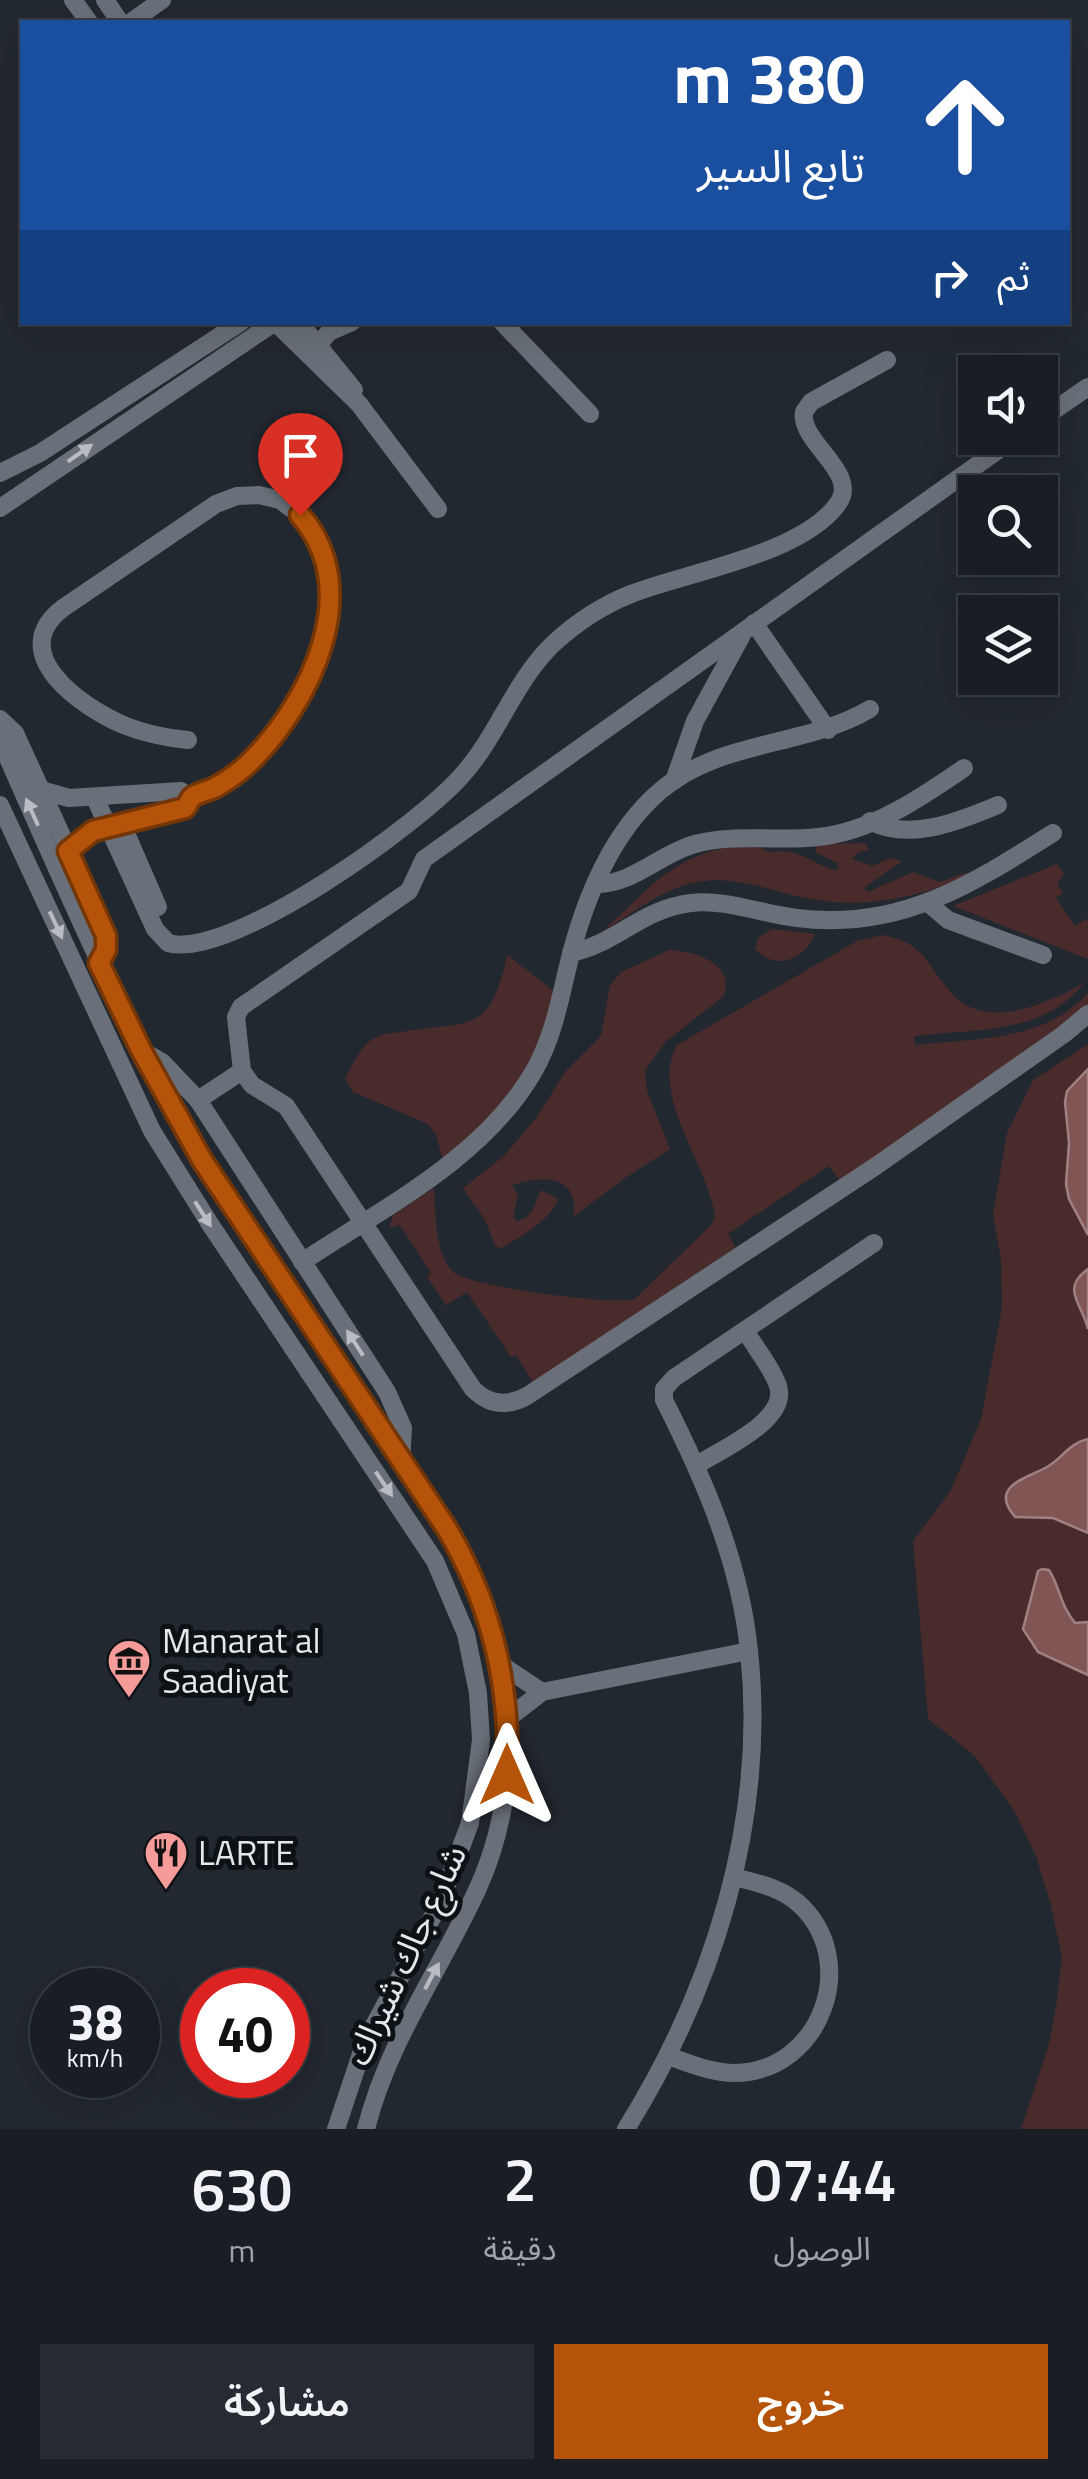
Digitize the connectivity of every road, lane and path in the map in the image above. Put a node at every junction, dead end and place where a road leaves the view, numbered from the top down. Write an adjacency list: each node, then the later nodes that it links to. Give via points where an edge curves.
1 (162, 0): 2 (street)
2 (134, 20)
3 (272, 325): 18 (street, one-way to 3)
4 (278, 325): 9 (street)
5 (301, 325): 9 (street)
6 (349, 325): 9 (street, via 329,332); 11 (street, via 336,344)
7 (505, 325): 15 (street)
8 (232, 326): 17 (street)
9 (314, 351): 11 (street); 13 (street)
10 (887, 360): 34 (street, via 804,412 804,428 838,473 837,504 770,548 626,596 592,614 545,652 474,761 445,793 350,867 213,940 182,945)
11 (334, 364): 13 (street)
12 (1088, 388): 14 (street)
13 (359, 404): 19 (street)
14 (1058, 408)
15 (590, 414)
16 (992, 455): 20 (street)
17 (0, 473)
18 (0, 508)
19 (438, 509)
20 (750, 626): 23 (street); 27 (street, via 700,710); 44 (street, via 427,856 409,891 245,1003 236,1017)
21 (870, 709): 23 (street)
22 (0, 719): 28 (street, via 15,734)
23 (828, 730): 27 (street, via 719,756)
24 (0, 740): 41 (street, شارع جاك شيراك, one-way to 24)
25 (188, 740): 30 (street, via 128,727 76,696 44,659 45,630 64,608 216,504 237,496 270,497 300,515 324,550 330,589 322,644 294,705 266,744 227,780)
26 (964, 768): 33 (street)
27 (674, 781): 37 (street, via 631,822)
28 (41, 790): 29 (street); 36 (street)
29 (95, 798): 30 (street, via 183,791); 34 (street)
30 (191, 798): 34 (street, via 180,811)
31 (0, 805): 58 (street, شارع جاك شيراك, one-way to 58, via 152,1131 435,1561 470,1647 481,1740 470,1822 440,1903 365,2042)
32 (998, 805): 33 (street, via 906,830)
33 (870, 822): 37 (street, via 819,838 698,843 624,879)
34 (115, 826): 36 (street, via 84,836)
35 (1053, 833): 38 (street)
36 (68, 851): 41 (street, via 106,936)
37 (596, 884): 39 (street)
38 (928, 903): 39 (street, via 872,917 821,920 688,904 654,912); 40 (street, via 948,920)
39 (572, 953): 46 (street, via 547,1045 508,1109 454,1161)
40 (1043, 955)
41 (99, 963): 43 (street, شارع جاك شيراك)
42 (1088, 1014): 46 (street, via 876,1166 508,1403 488,1401 473,1388)
43 (141, 1050): 45 (street); 50 (street, شارع جاك شيراك, via 202,1160)
44 (242, 1071): 45 (street); 46 (street, via 286,1106)
45 (198, 1100): 48 (street)
46 (363, 1222): 48 (street)
47 (874, 1243): 49 (street)
48 (302, 1262): 50 (street, one-way to 48, via 398,1411)
49 (745, 1330): 51 (street, via 664,1389); 51 (street, via 776,1380 778,1406 768,1420)
50 (401, 1462): 53 (street, شارع جاك شيراك, via 475,1581)
51 (697, 1465): 52 (street, via 724,1540)
52 (749, 1650): 54 (street); 56 (street, via 749,1764)
53 (500, 1664): 54 (street); 55 (street, شارع جاك شيراك)
54 (542, 1692): 55 (street)
55 (506, 1718): 59 (street, شارع جاك شيراك, one-way to 55, via 384,2070 489,1860 505,1787)
56 (734, 1877): 57 (street, via 695,1998); 57 (street, via 771,1886 809,1915 828,1958 826,2006 802,2044 765,2068 721,2072)
57 (668, 2056): 60 (street)
58 (336, 2129)
59 (366, 2129)
60 (626, 2129)

